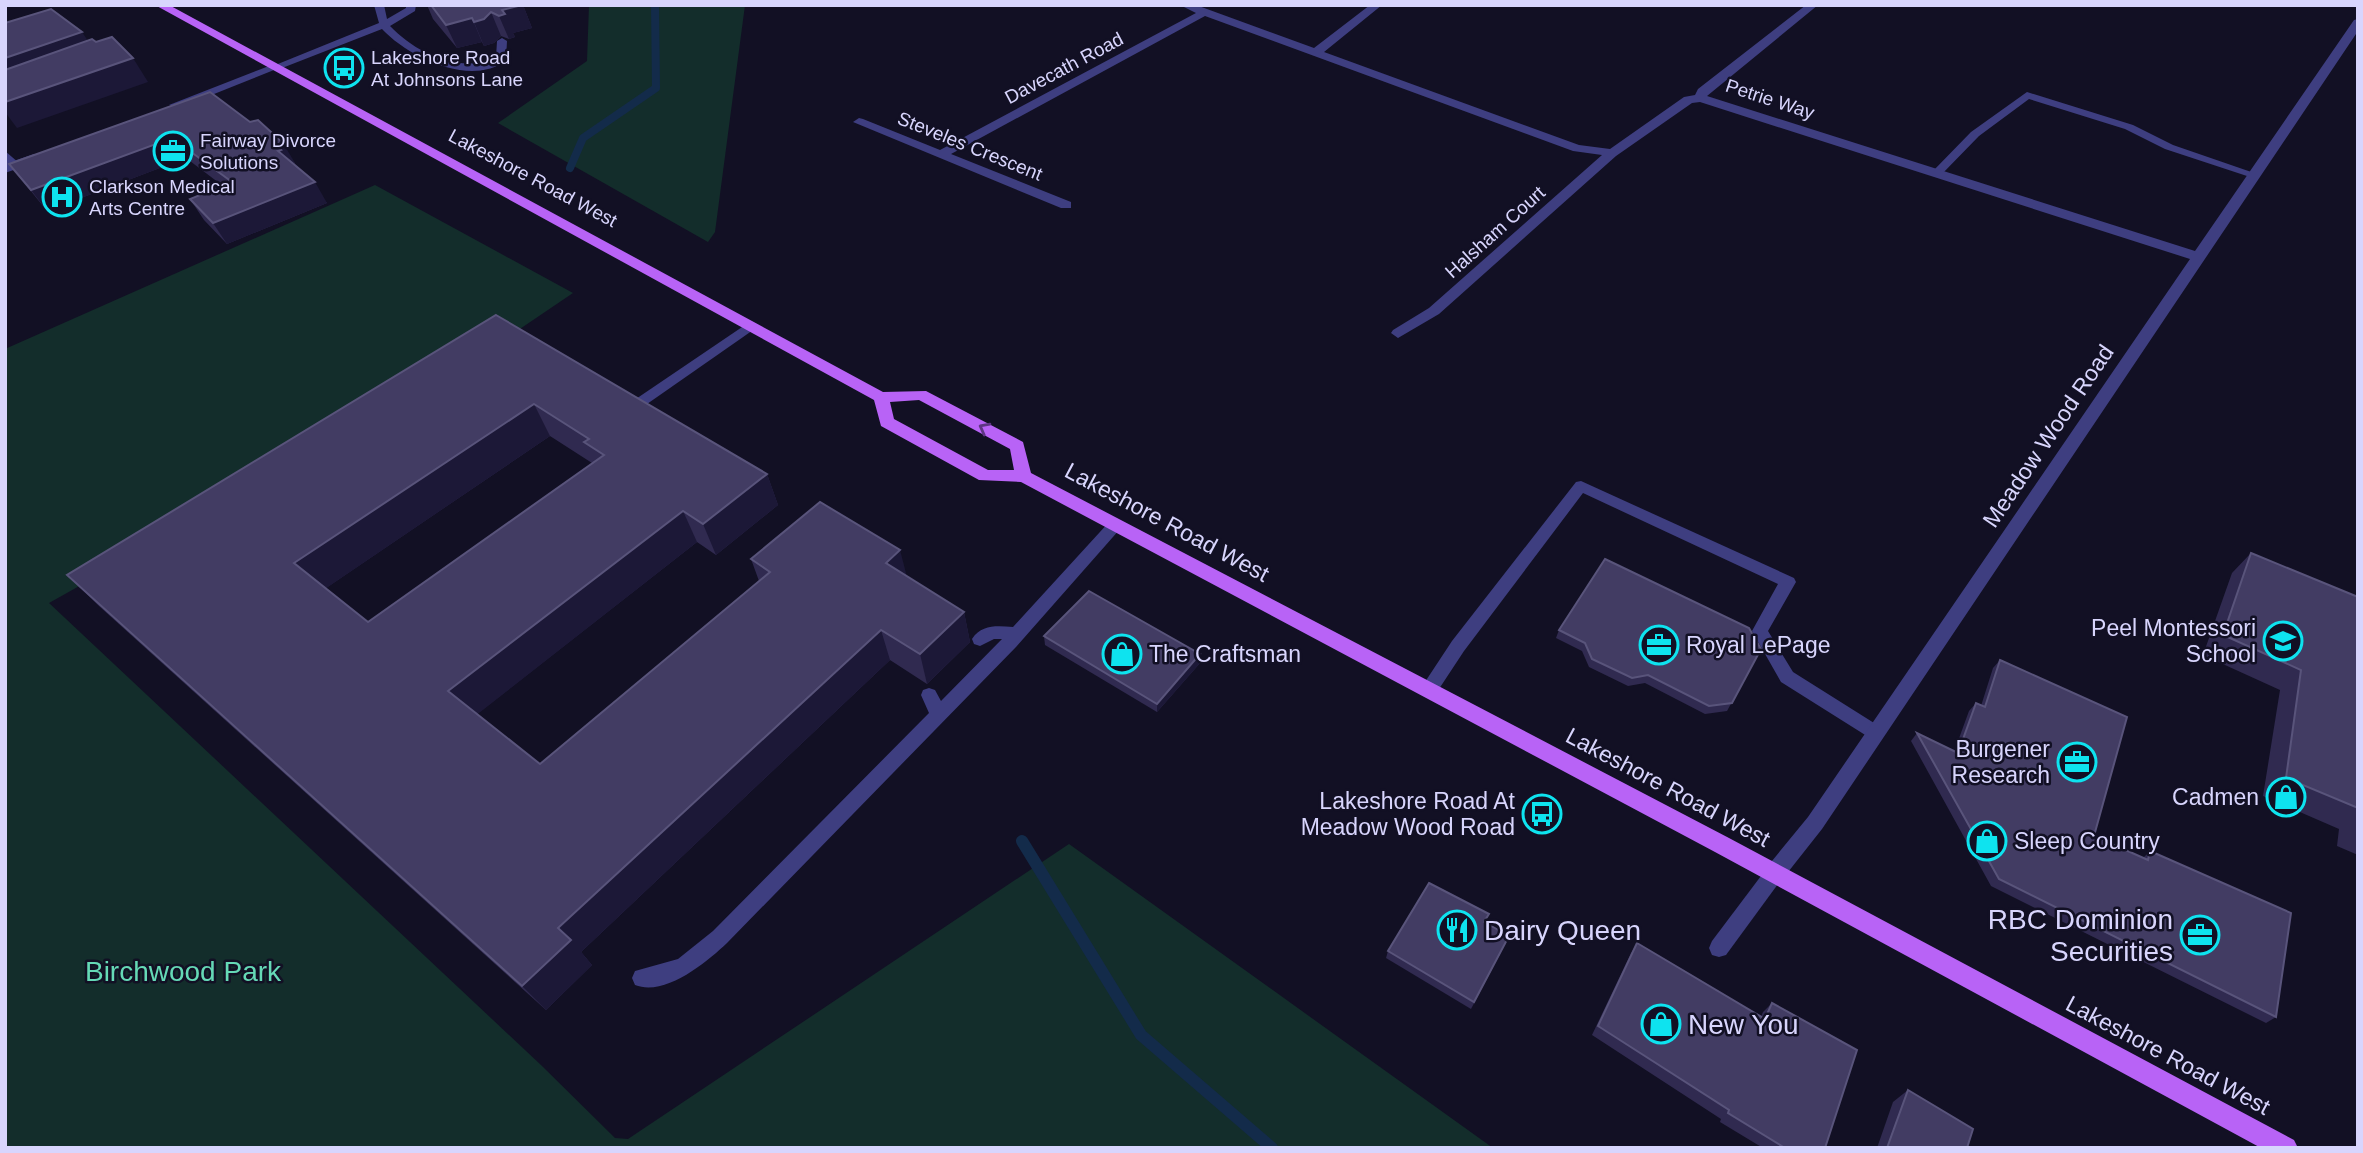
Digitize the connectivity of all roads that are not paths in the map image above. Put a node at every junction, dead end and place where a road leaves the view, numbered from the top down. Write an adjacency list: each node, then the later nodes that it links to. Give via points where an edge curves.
1 (160, 5): 12 (main road, Lakeshore Road West)
2 (379, 5): 9 (lane)
3 (411, 5): 9 (lane)
4 (1185, 5): 7 (street)
5 (1377, 5): 11 (street)
6 (1813, 5): 13 (street)
7 (1205, 12): 11 (street); 18 (street, Davecath Road)
8 (2358, 22): 22 (street, Meadow Wood Road)
9 (384, 25): 10 (lane, via 418,53 458,67 493,65 500,60); 12 (lane)
10 (502, 41)
11 (1316, 52): 16 (street, via 1577,148)
12 (273, 68): 14 (street); 25 (main road, Lakeshore Road West)
13 (1701, 97): 16 (street, Petrie Way, via 1688,100); 21 (street, Petrie Way)
14 (166, 109)
15 (859, 122): 18 (street, Steveles Crescent)
16 (1612, 153): 26 (street, Halsham Court, via 1434,311)
17 (5, 154): 20 (lane)
18 (940, 155): 23 (street, Steveles Crescent)
19 (41, 156): 20 (street)
20 (10, 167)
21 (1937, 173): 22 (lane, via 1975,134 2027,95 2129,127 2169,147); 24 (street, Petrie Way)
22 (2254, 175): 24 (street, Meadow Wood Road)
23 (1066, 205)
24 (2199, 257): 36 (street, Meadow Wood Road)
25 (751, 325): 27 (main road, Lakeshore Road West); 28 (lane)
26 (1398, 333)
27 (881, 397): 29 (main road, Lakeshore Road West, via 887,422 985,476); 29 (main road, one-way to 27, via 1017,446 921,395)
28 (632, 408)
29 (1024, 476): 30 (main road, Lakeshore Road West)
30 (1115, 526): 31 (lane); 33 (main road, Lakeshore Road West)
31 (1016, 634): 32 (lane, via 992,632); 35 (lane)
32 (980, 639)
33 (1429, 690): 36 (lane, via 1581,486 1788,582 1760,631 1787,677); 37 (main road, Lakeshore Road West)
34 (929, 695): 35 (lane)
35 (939, 715): 39 (lane, via 695,961 674,973)
36 (1876, 733): 37 (street, Meadow Wood Road)
37 (1774, 874): 38 (lane); 40 (main road, Lakeshore Road West)
38 (1719, 948)
39 (642, 978)
40 (2286, 1148)

